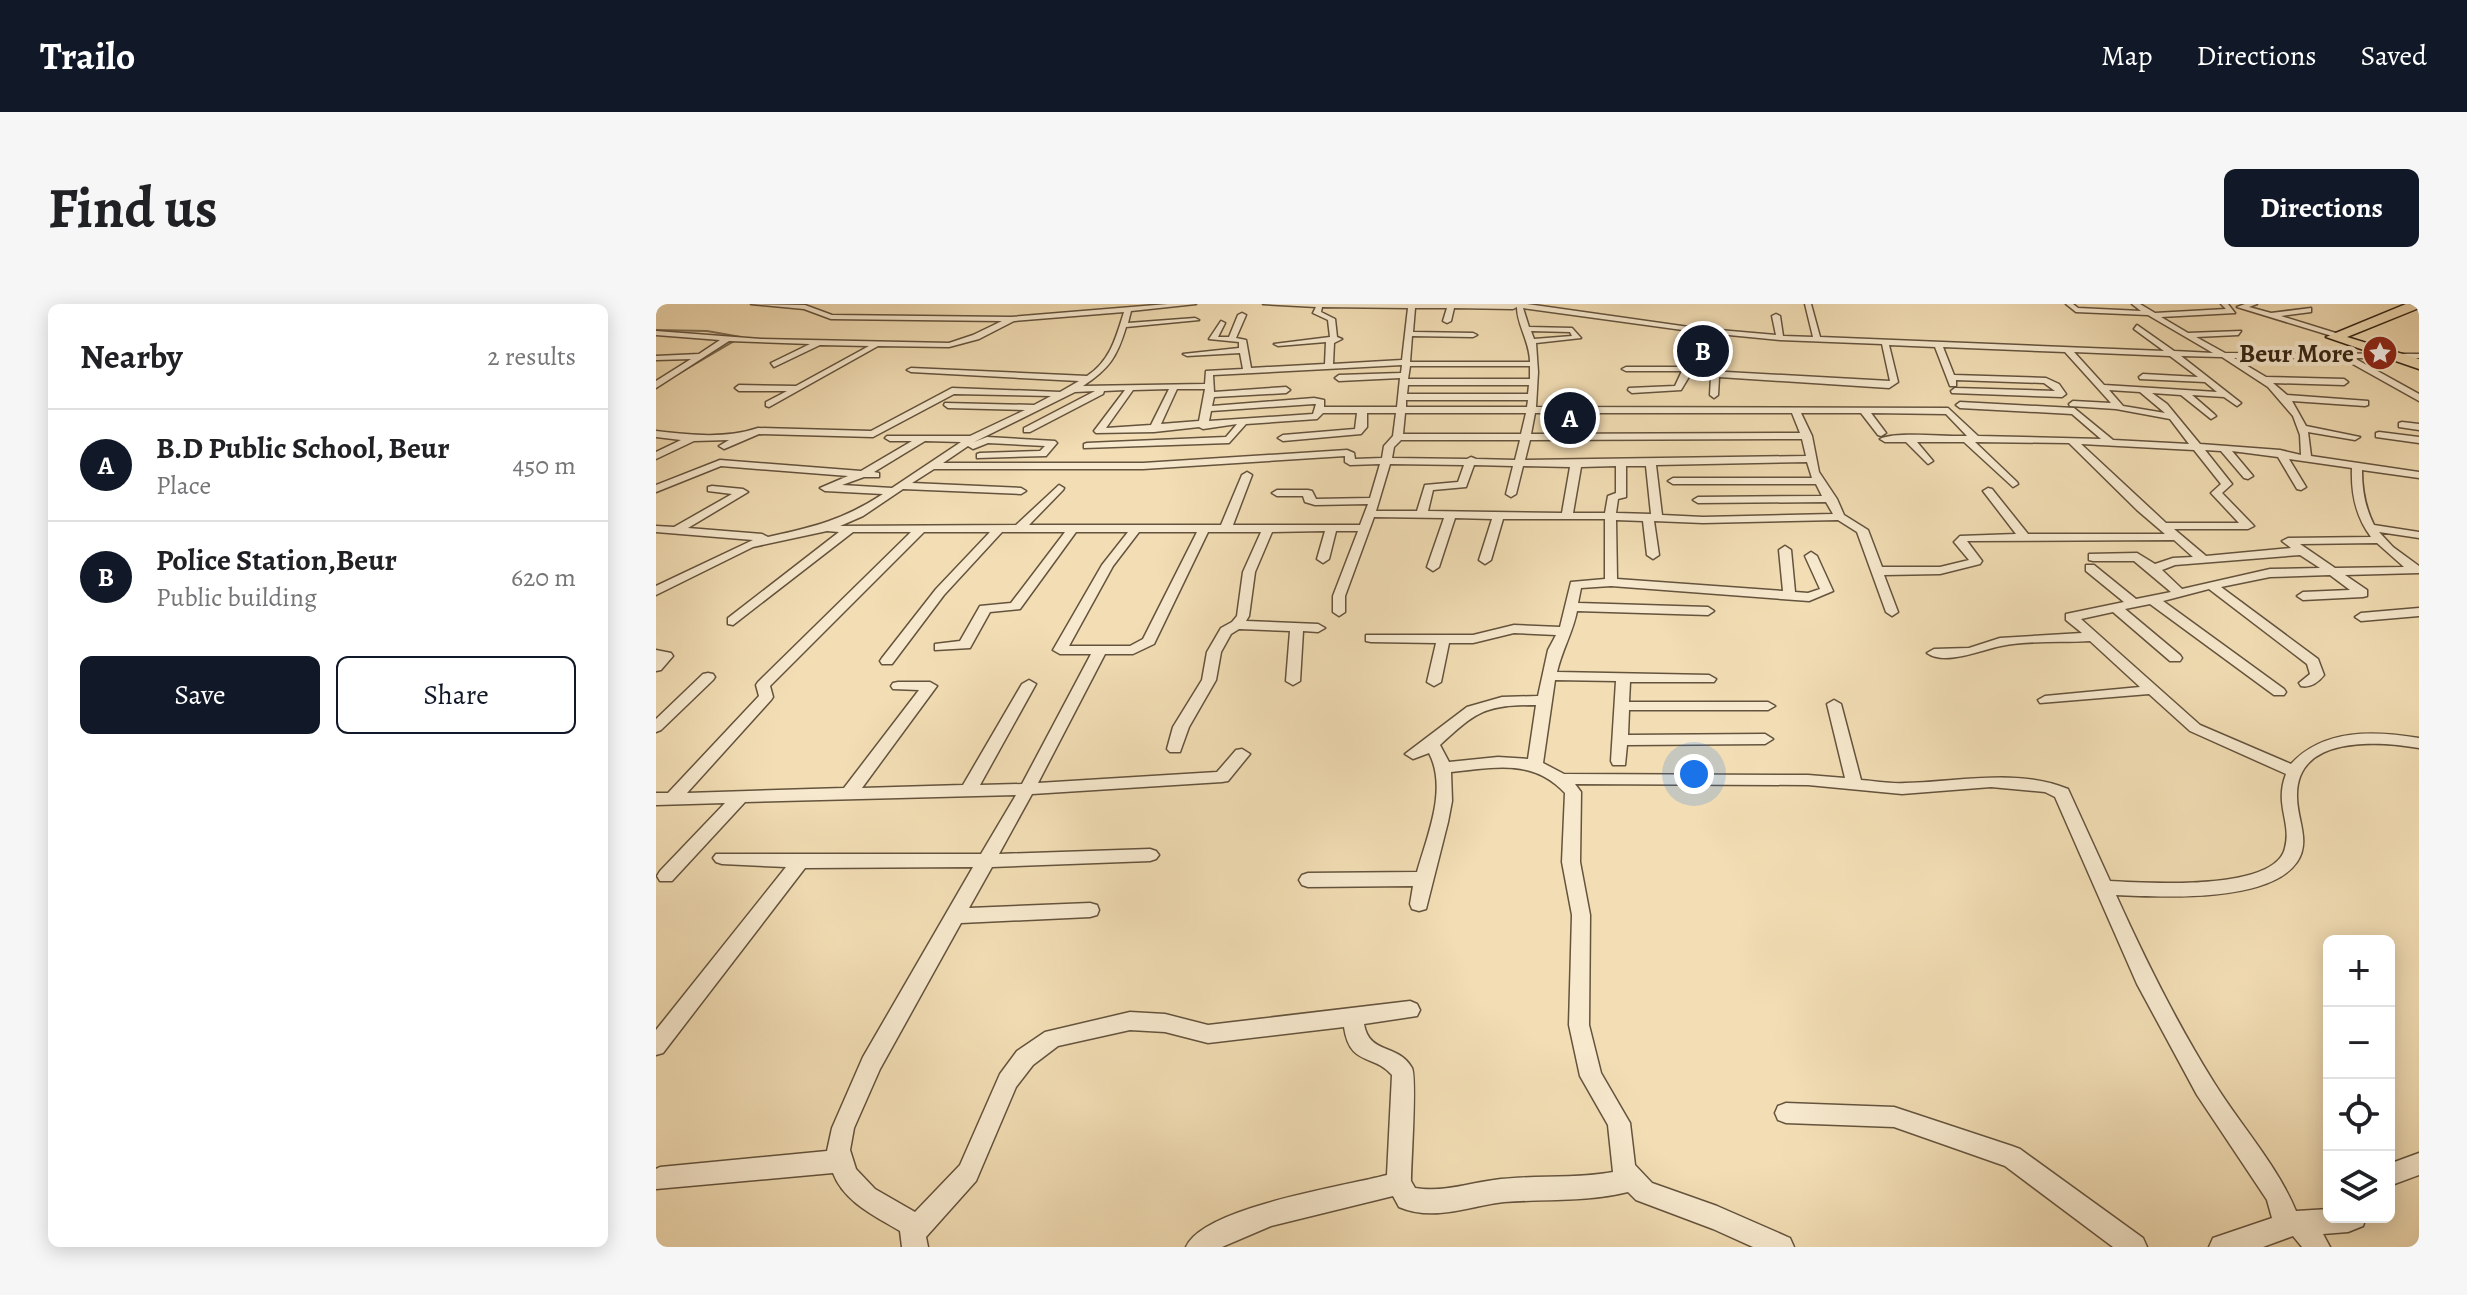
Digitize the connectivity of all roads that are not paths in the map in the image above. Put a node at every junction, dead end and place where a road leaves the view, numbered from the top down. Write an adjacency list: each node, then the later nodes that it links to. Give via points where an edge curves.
1 (754, 304): 24 (street, via 805,307 831,317)
2 (1193, 304): 17 (street)
3 (1266, 304): 4 (street)
4 (1279, 304): 13 (street)
5 (1370, 304): 10 (street); 13 (street)
6 (1808, 304): 44 (street)
7 (2135, 304): 19 (street)
8 (2224, 304): 19 (street, via 2233,310)
9 (2254, 304): 23 (street, via 2241,307)
10 (1412, 305): 11 (street); 36 (street)
11 (1451, 305): 12 (street); 27 (street)
12 (1515, 306): 31 (street); 33 (street)
13 (1320, 307): 43 (street, via 1317,313 1331,319)
14 (2072, 307): 19 (street); 26 (street)
15 (2418, 307): 37 (highway); 57 (highway, via 2348,337)
16 (952, 308): 24 (street)
17 (1126, 308): 20 (street); 29 (street)
18 (2308, 310): 23 (street)
19 (2152, 314): 39 (street)
20 (1010, 315): 24 (street); 49 (street, via 976,337)
21 (1242, 315): 42 (street)
22 (1776, 316): 41 (street)
23 (2265, 316): 37 (street)
24 (971, 319)
25 (1195, 320): 29 (street)
26 (2087, 320)
27 (1447, 321)
28 (1221, 323): 42 (street, via 1213,339)
29 (1124, 325): 77 (street, via 1119,347)
30 (2137, 327): 56 (street)
31 (1529, 329): 45 (street); 45 (street, via 1569,329 1577,338)
32 (1304, 330): 46 (street)
33 (1696, 330): 41 (street); 72 (street, via 1690,336)
34 (656, 333): 40 (street)
35 (2238, 333): 39 (street)
36 (1409, 334): 38 (street); 64 (street)
37 (2335, 334): 57 (highway, via 2338,341)
38 (1473, 335)
39 (2187, 335): 59 (street)
40 (730, 337): 48 (street); 61 (street)
41 (1780, 338): 44 (street)
42 (1232, 339): 53 (street, via 1242,340)
43 (1339, 339): 46 (street); 67 (street, via 1330,342)
44 (1817, 339): 47 (street)
45 (1533, 341): 65 (street)
46 (1307, 342): 50 (street)
47 (1885, 342): 51 (street); 73 (street, via 1894,382 1889,385)
48 (818, 343): 52 (street); 66 (street)
49 (952, 344): 52 (street); 77 (street, via 947,353 908,371)
50 (1278, 344)
51 (1938, 344): 54 (street); 74 (street)
52 (875, 345): 88 (street)
53 (1245, 350): 58 (street); 71 (street)
54 (2068, 350): 56 (street); 86 (street)
55 (1293, 353): 69 (street)
56 (2170, 353): 59 (street); 80 (street)
57 (2381, 353): 59 (street); 60 (street); 63 (highway)
58 (1187, 354)
59 (2225, 354): 60 (street); 81 (street)
60 (2343, 355): 102 (street)
61 (703, 356): 62 (street); 84 (street)
62 (656, 358)
63 (2419, 360)
64 (1406, 363): 65 (street); 67 (street); 78 (street)
65 (1534, 364): 82 (street)
66 (774, 365)
67 (1329, 366): 68 (street)
68 (1306, 367): 69 (street); 79 (street)
69 (1295, 368): 71 (street)
70 (1626, 369): 72 (street)
71 (1247, 370): 91 (street, via 1209,373)
72 (1686, 371): 73 (street); 93 (street, via 1686,381 1678,388)
73 (1715, 376): 98 (street)
74 (1950, 377): 95 (street); 95 (street, via 2046,381 2062,394)
75 (2143, 377): 80 (street)
76 (1339, 378): 78 (street)
77 (1089, 379): 96 (street)
78 (1404, 379): 82 (street); 103 (street)
79 (1305, 380)
80 (2209, 380): 99 (street)
81 (2265, 380): 83 (street); 101 (street)
82 (1532, 382): 100 (street)
83 (2344, 382)
84 (656, 385)
85 (1174, 387): 90 (street); 91 (street); 127 (street)
86 (2102, 387): 94 (street); 110 (street)
87 (739, 388): 88 (street)
88 (797, 388): 106 (street)
89 (1105, 389): 90 (street); 96 (street); 129 (street)
90 (1130, 389): 127 (street, via 1098,430)
91 (1209, 390): 92 (street); 113 (street)
92 (1286, 390)
93 (1632, 390)
94 (2143, 390): 97 (street); 120 (street)
95 (1955, 391): 109 (street)
96 (1068, 392): 111 (street); 134 (street, via 952,391 873,434 763,431)
97 (2183, 392): 99 (street); 119 (street)
98 (1714, 395)
99 (2228, 395): 104 (street)
100 (1531, 397): 103 (street); 118 (street)
101 (2285, 398): 105 (street); 128 (street)
102 (2419, 398)
103 (1401, 403): 112 (street); 118 (street); 135 (street)
104 (2237, 403)
105 (2365, 403)
106 (769, 404)
107 (2073, 404): 110 (street)
108 (948, 405): 111 (street)
109 (1960, 405): 117 (street); 147 (street, via 2074,411)
110 (2118, 406): 120 (street)
111 (1033, 407): 125 (street)
112 (1362, 408): 114 (street); 140 (street, via 1358,432)
113 (1208, 409): 114 (street, via 1319,401); 124 (street)
114 (1319, 410): 121 (street, via 1317,416)
115 (1795, 410): 116 (street); 118 (street); 133 (street)
116 (1864, 410): 117 (street); 141 (street, via 1883,436)
117 (1948, 411): 142 (street)
118 (1530, 412): 136 (street)
119 (2211, 416)
120 (2172, 417): 150 (street)
121 (1242, 424): 124 (street); 149 (street, via 1229,440)
122 (2402, 425): 126 (street)
123 (668, 426): 131 (street)
124 (1203, 426): 127 (street)
125 (997, 427): 129 (street); 144 (street)
126 (2419, 427)
127 (1154, 429)
128 (2304, 429): 137 (street); 155 (street)
129 (1027, 430): 130 (street)
130 (1042, 432)
131 (656, 434): 138 (street)
132 (2379, 435): 145 (street)
133 (1807, 436): 136 (street); 156 (street)
134 (739, 437): 138 (street); 148 (street)
135 (1398, 437): 136 (street); 158 (street, via 1389,446)
136 (1526, 437): 160 (street)
137 (2355, 437)
138 (692, 438): 154 (street)
139 (890, 438): 143 (street)
140 (1283, 438)
141 (1908, 438): 142 (street); 159 (street)
142 (1970, 438): 146 (street); 174 (street)
143 (922, 439): 144 (street); 167 (street)
144 (972, 439): 152 (street)
145 (2419, 440)
146 (2072, 441): 147 (street); 195 (street)
147 (2110, 442): 150 (street)
148 (724, 446)
149 (1087, 446)
150 (2194, 446): 151 (street); 195 (street, via 2227,484 2216,493 2248,526)
151 (2224, 448): 153 (street); 170 (street)
152 (954, 453): 152 (street, via 985,441 1052,443 1043,454); 165 (street)
153 (2280, 453): 155 (street); 175 (street)
154 (656, 456)
155 (2306, 457): 164 (street)
156 (1812, 459): 161 (street); 172 (street)
157 (1471, 460): 158 (street); 160 (street); 188 (street, via 1462,485 1429,487)
158 (1386, 461): 165 (street, via 1350,462 1347,453 1143,466); 186 (street)
159 (1928, 461)
160 (1520, 462): 163 (street); 183 (street)
161 (1651, 462): 162 (street); 194 (street)
162 (1621, 463): 163 (street); 192 (street)
163 (1576, 464): 191 (street)
164 (2357, 465): 166 (street); 196 (street, via 2357,490)
165 (930, 466): 176 (street)
166 (2391, 470): 169 (street); 173 (street)
167 (869, 475): 176 (street, via 825,488); 178 (street, via 720,463)
168 (1247, 475): 209 (street)
169 (2419, 475)
170 (2248, 476)
171 (1673, 481): 172 (street)
172 (1820, 481): 184 (street)
173 (2419, 482)
174 (2013, 484)
175 (2301, 487)
176 (899, 488): 180 (street); 199 (street)
177 (1059, 488): 205 (street)
178 (656, 489)
179 (712, 489): 202 (street, via 743,492)
180 (1021, 491)
181 (1988, 491): 212 (street)
182 (1277, 493): 186 (street, via 1308,493 1315,502)
183 (1511, 494)
184 (1832, 499): 185 (street); 193 (street)
185 (1698, 500)
186 (1374, 501): 187 (street)
187 (1370, 514): 188 (street); 197 (street)
188 (1421, 515): 189 (street)
189 (1451, 515): 190 (street); 223 (street)
190 (1498, 516): 191 (street); 222 (street)
191 (1567, 516): 192 (street)
192 (1610, 516): 194 (street); 228 (street)
193 (1840, 517): 194 (street); 225 (street, via 1862,530)
194 (1653, 518): 218 (street)
195 (2163, 526): 213 (street)
196 (2368, 527): 211 (street); 215 (street)
197 (1365, 528): 201 (street); 239 (street, via 1339,596)
198 (656, 529): 202 (street)
199 (821, 529): 200 (street); 214 (street)
200 (850, 529): 203 (street); 243 (street)
201 (1331, 529): 210 (street); 221 (street)
202 (677, 530): 214 (street)
203 (920, 530): 204 (street); 292 (street, via 763,685 766,697)
204 (998, 530): 205 (street); 256 (street, via 940,592)
205 (1018, 530): 206 (street)
206 (1072, 530): 207 (street); 251 (street, via 1015,606 985,609 965,645)
207 (1135, 530): 208 (street); 252 (street, via 1108,565 1060,650)
208 (1203, 530): 209 (street); 252 (street, via 1149,641 1133,650)
209 (1225, 530): 210 (street)
210 (1267, 530): 244 (street, via 1249,572)
211 (2419, 535)
212 (2024, 537): 213 (street); 225 (street, via 1961,540 1976,561 1962,566)
213 (2175, 537): 220 (street)
214 (768, 539): 230 (street)
215 (2376, 540): 217 (street, via 2288,541); 227 (street)
216 (1785, 550): 231 (street)
217 (2302, 551): 220 (street); 226 (street)
218 (1653, 555)
219 (1811, 556): 231 (street, via 1827,591 1809,597)
220 (2202, 558): 224 (street)
221 (1323, 559)
222 (1485, 560)
223 (1433, 567)
224 (2154, 569): 232 (street); 235 (street, via 2137,557 2091,563)
225 (1876, 571): 240 (street)
226 (2332, 571): 227 (street); 229 (street, via 2248,575); 233 (street, via 2363,593)
227 (2418, 571)
228 (1611, 582): 231 (street); 236 (street, via 1575,585)
229 (2211, 585): 232 (street); 264 (street, via 2313,662 2317,675)
230 (656, 591)
231 (1789, 594)
232 (2180, 594): 234 (street)
233 (2303, 596)
234 (2153, 600): 235 (street); 268 (street)
235 (2135, 605): 237 (street)
236 (1571, 607): 238 (street); 247 (street)
237 (2116, 608): 248 (street, via 2071,617); 255 (street)
238 (1708, 611)
239 (1339, 612)
240 (1892, 612)
241 (2419, 612): 242 (street)
242 (2361, 617)
243 (733, 621)
244 (1237, 625): 245 (street); 279 (street, via 1226,631 1214,652 1209,680 1181,727)
245 (1297, 627): 246 (street); 262 (street)
246 (1318, 628)
247 (1565, 631): 250 (street, via 1514,629 1487,638); 258 (street)
248 (2089, 637): 253 (street, via 2000,642 1970,652); 267 (street)
249 (1371, 638): 250 (street)
250 (1443, 639): 263 (street)
251 (940, 647)
252 (1100, 650): 288 (street)
253 (1934, 653)
254 (656, 654): 257 (street, via 666,656)
255 (2175, 658)
256 (887, 661)
257 (656, 667)
258 (1549, 676): 260 (street); 269 (street)
259 (708, 677): 274 (street)
260 (1623, 678): 261 (street); 272 (street)
261 (1709, 679)
262 (1293, 681)
263 (1434, 682)
264 (2306, 683)
265 (1029, 684): 289 (street)
266 (898, 686): 290 (street, via 930,686)
267 (2150, 690): 270 (street); 285 (street, via 2211,738)
268 (2279, 692)
269 (1544, 700): 278 (street, via 1484,704 1464,715); 283 (street)
270 (2045, 700)
271 (1834, 704): 287 (street)
272 (1622, 706): 273 (street); 276 (street)
273 (1768, 706)
274 (656, 727)
275 (1765, 739): 276 (street)
276 (1620, 740): 282 (street)
277 (2419, 743): 285 (street, via 2393,737 2334,743 2305,755)
278 (1433, 746): 281 (street); 284 (street)
279 (1175, 749)
280 (1242, 754): 288 (street, via 1222,777)
281 (1413, 754)
282 (1619, 761)
283 (1535, 764): 284 (street); 286 (street)
284 (1445, 767): 298 (street, via 1445,792)
285 (2295, 772): 300 (street, via 2288,801 2297,833 2293,852 2282,867 2226,885)
286 (1563, 779): 287 (street, via 1740,778); 312 (street, via 1573,792 1571,862 1581,915 1579,1025 1591,1076 1619,1123)
287 (1854, 784): 300 (street, via 1916,789 1991,782 2055,790 2070,804)
288 (1027, 789): 289 (street); 296 (street)
289 (968, 791): 290 (street)
290 (848, 795): 291 (street)
291 (741, 796): 292 (street); 297 (street)
292 (664, 799)
293 (1150, 855): 296 (street)
294 (722, 858): 295 (street)
295 (800, 862): 296 (street); 306 (street)
296 (984, 862): 303 (street)
297 (666, 876)
298 (1422, 879): 299 (street); 301 (street)
299 (1308, 880)
300 (2105, 888): 315 (street, via 2144,978 2205,1088)
301 (1419, 904)
302 (1090, 910): 303 (street)
303 (957, 916): 308 (street, via 851,1104 838,1150)
304 (1410, 1010): 305 (street)
305 (1353, 1019): 313 (street, via 1360,1047 1399,1065 1403,1073); 316 (street, via 1208,1034 1130,1021 1052,1038 1025,1058 1008,1081 968,1173)
306 (656, 1046)
307 (1786, 1113): 319 (street, via 1894,1117 2012,1157)
308 (842, 1161): 311 (street); 316 (street, via 846,1176 866,1197 903,1218)
309 (2419, 1164): 310 (street)
310 (2395, 1173)
311 (660, 1179)
312 (1630, 1180): 313 (street, via 1573,1191 1501,1191 1434,1202 1408,1199); 318 (street, via 1644,1192)
313 (1399, 1183): 317 (street, via 1249,1220)
314 (2323, 1220): 315 (street)
315 (2292, 1224): 320 (street); 321 (street)
316 (914, 1239)
317 (1207, 1244)
318 (1781, 1247)
319 (2134, 1247)
320 (2222, 1247)
321 (2317, 1247)

